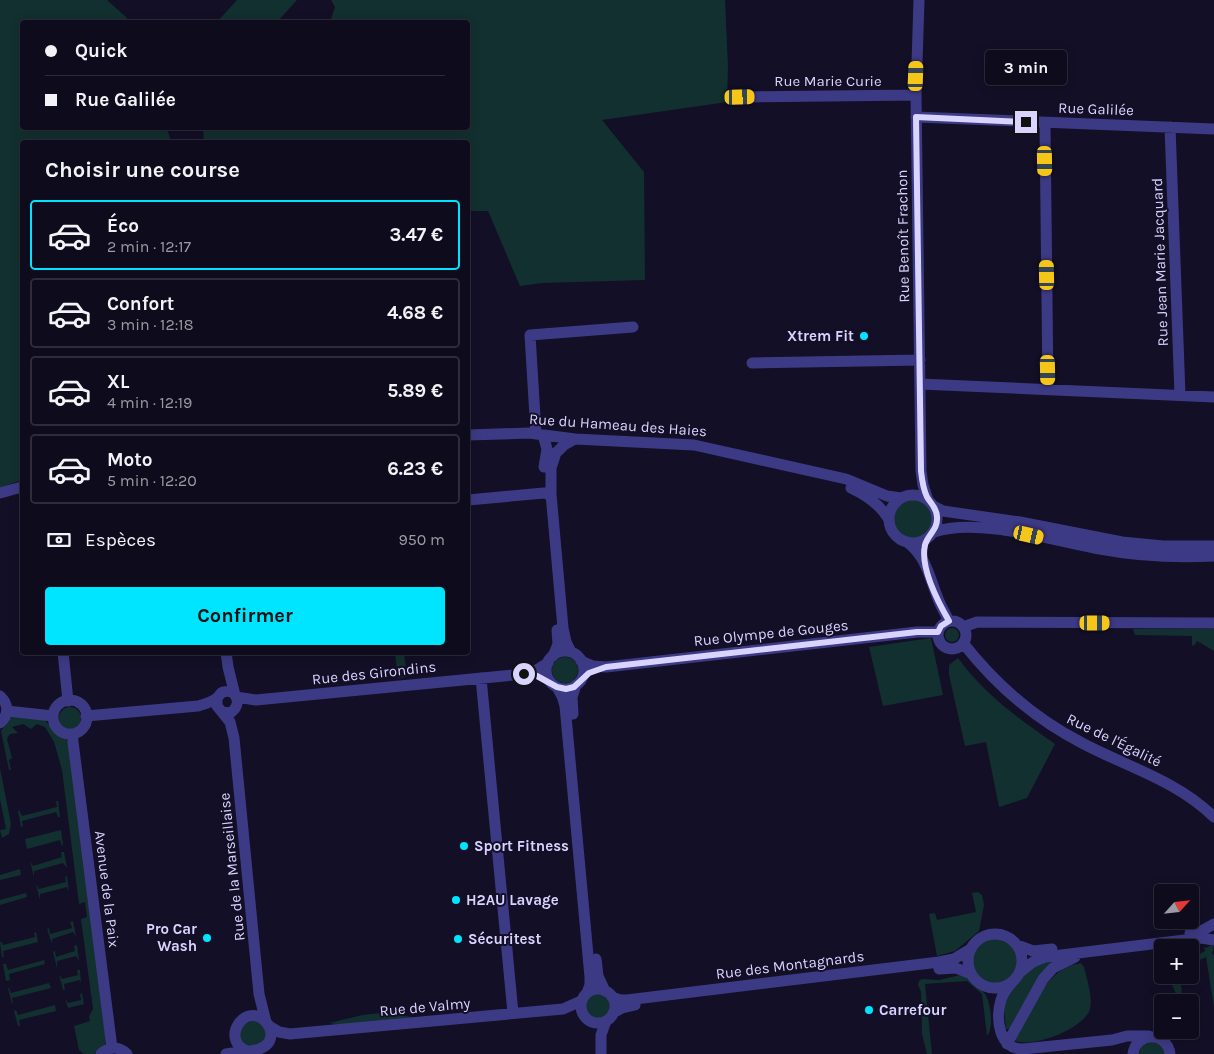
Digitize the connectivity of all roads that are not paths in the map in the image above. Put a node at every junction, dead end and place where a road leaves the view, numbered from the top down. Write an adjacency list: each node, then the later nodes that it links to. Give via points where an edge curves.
1 (919, 0): 2 (street, Rue Benoît Frachon)
2 (916, 95): 3 (street, Rue Marie Curie); 4 (street, Rue Benoît Frachon)
3 (740, 97)
4 (916, 117): 5 (street, Rue Galilée); 9 (street, Rue Benoît Frachon)
5 (1045, 123): 6 (street, Rue Galilée); 12 (street)
6 (1170, 127): 7 (street, Rue Galilée); 13 (street, Rue Jean Marie Jacquard)
7 (1214, 129)
8 (633, 327): 15 (street, via 530,335)
9 (920, 360): 10 (street); 11 (street, Rue Benoît Frachon)
10 (752, 363)
11 (920, 384): 12 (street); 18 (street, Rue Benoît Frachon)
12 (1048, 389): 13 (street)
13 (1180, 395): 14 (street)
14 (1214, 396)
15 (540, 434): 16 (street, Rue du Hameau des Haies); 17 (street, Rue du Hameau des Haies); 22 (street, via 547,449 544,471)
16 (470, 436)
17 (575, 439): 19 (street, Rue du Hameau des Haies, via 694,445); 22 (street, via 558,450 552,460)
18 (921, 471): 23 (street, Rue Benoît Frachon, via 918,484); 25 (street, Rue Benoît Frachon)
19 (822, 475): 23 (street, Rue du Hameau des Haies, via 846,479 887,496); 26 (street, Rue du Hameau des Haies, via 864,495)
20 (20, 488): 21 (street)
21 (0, 493)
22 (548, 496): 24 (street); 37 (street, via 564,634); 40 (street, via 558,640 557,650)
23 (905, 496): 25 (street, via 920,496); 26 (street, via 893,506)
24 (470, 500)
25 (931, 503): 27 (street, via 938,521); 29 (street, via 944,511 1114,541 1163,546)
26 (890, 520): 28 (street, via 894,533)
27 (931, 535): 28 (street, via 918,542); 30 (street, via 958,528 996,529 1116,552 1175,557); 31 (street, via 925,551)
28 (907, 542): 31 (street)
29 (1214, 546)
30 (1214, 556)
31 (926, 565): 32 (street, via 938,601)
32 (949, 621): 34 (street); 35 (street)
33 (1214, 623): 34 (street, via 977,622)
34 (964, 626): 36 (street, via 966,635)
35 (938, 632): 36 (street, via 940,642 947,648 956,648); 43 (street, Rue Olympe de Gouges)
36 (963, 643): 60 (street, Rue de l'Égalité, via 1003,688 1044,721 1083,744 1178,788)
37 (572, 652): 40 (street, via 561,652); 41 (street)
38 (63, 655): 50 (street)
39 (226, 655): 42 (street, Rue de la Marseillaise)
40 (550, 659): 44 (street, Rue des Girondins, via 535,671); 47 (street, via 547,675)
41 (581, 660): 43 (street, Rue Olympe de Gouges, via 593,666); 46 (street, via 584,670)
42 (228, 667): 48 (street, Rue de la Marseillaise, via 227,683); 51 (street, Rue de la Marseillaise)
43 (606, 667): 46 (street, Rue Olympe de Gouges)
44 (524, 674): 45 (street, Rue des Girondins); 47 (street, Rue des Girondins, via 534,675)
45 (481, 678): 51 (street, Rue des Girondins); 73 (street)
46 (579, 682): 47 (street, via 566,689); 70 (street, via 572,694 572,705 596,959 599,979)
47 (554, 685): 71 (street, via 565,706 590,977)
48 (220, 695): 51 (street, via 229,692); 52 (street); 54 (street, via 216,704)
49 (0, 696): 53 (street, via 6,702)
50 (68, 701): 55 (street, via 58,706); 56 (street, via 80,705)
51 (236, 702): 54 (street, via 230,713); 59 (street, Rue de la Marseillaise)
52 (198, 706): 54 (street); 56 (street)
53 (7, 711): 55 (street); 57 (street)
54 (221, 711): 59 (street, Rue de la Marseillaise, via 230,722)
55 (53, 716): 58 (street, via 58,729)
56 (86, 716): 58 (street, via 83,727)
57 (0, 723)
58 (72, 734): 83 (street, Avenue de la Paix)
59 (234, 738): 69 (street, Rue de la Marseillaise)
60 (1214, 817)
61 (1214, 924): 63 (street, via 1192,932 1038,951)
62 (1214, 940): 65 (street, via 1201,938)
63 (1017, 945): 64 (street, via 1006,936 992,933 979,938); 67 (street, via 1022,959)
64 (969, 950): 66 (street, via 967,962); 70 (street, Rue des Montagnards, via 954,959 939,962 627,1000)
65 (1080, 953): 67 (street, via 1040,958); 82 (street, via 1053,968 1043,978)
66 (971, 974): 68 (street); 74 (street, Rue des Montagnards, via 956,968 943,968 638,1005 622,1008)
67 (1016, 977): 68 (street, via 1000,988); 75 (street, via 1001,999)
68 (982, 985): 75 (street, via 992,998)
69 (259, 994): 76 (street, via 256,1006); 78 (street, Rue de la Marseillaise)
70 (608, 994): 71 (street, via 597,989); 74 (street, via 615,1005)
71 (584, 997): 72 (street, Rue de Valmy); 77 (street, via 580,1008)
72 (563, 1009): 73 (street, Rue de Valmy); 77 (street, Rue de Valmy, via 574,1010)
73 (513, 1013): 79 (street, Rue de Valmy)
74 (610, 1017): 77 (street, via 598,1023); 85 (street, via 601,1032)
75 (999, 1017): 82 (street, via 1002,1035)
76 (246, 1018): 78 (street, Rue de Valmy, via 256,1017); 84 (street, via 238,1025)
77 (586, 1018): 85 (street, via 596,1032)
78 (267, 1024): 79 (street, Rue de Valmy, via 279,1032); 84 (street, Rue de la Marseillaise, via 271,1034)
79 (290, 1034): 84 (street, Rue de Valmy)
80 (1149, 1036): 81 (street); 90 (street, via 1137,1042); 91 (street, via 1164,1041)
81 (1112, 1040): 82 (street, via 1019,1049); 90 (street, via 1124,1044)
82 (1008, 1044)
83 (112, 1048): 86 (street); 87 (street)
84 (250, 1048): 88 (street, via 228,1048); 89 (street)
85 (600, 1050)
86 (101, 1054)
87 (127, 1054)
88 (218, 1054)
89 (226, 1054)
90 (1132, 1054)
91 (1170, 1054)

